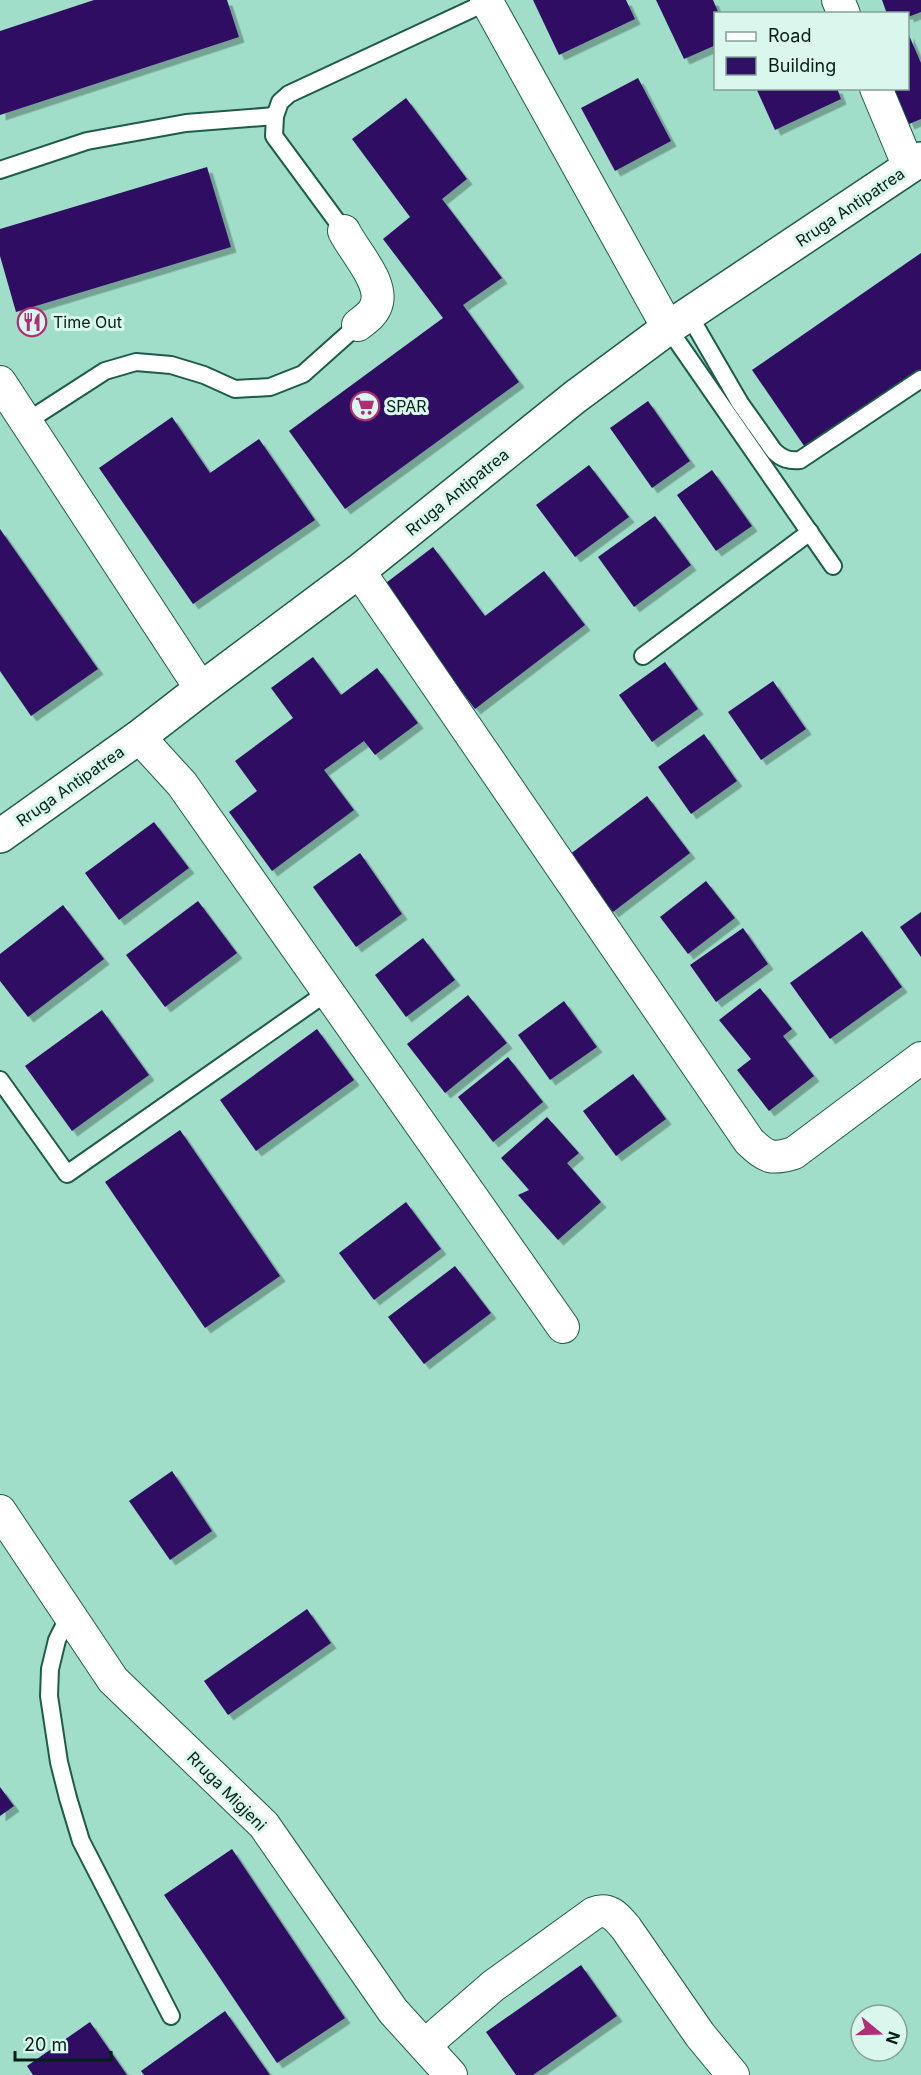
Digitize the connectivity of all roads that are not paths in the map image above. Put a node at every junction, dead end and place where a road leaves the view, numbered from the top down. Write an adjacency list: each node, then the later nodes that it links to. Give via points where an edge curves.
1 (486, 1): 3 (lane, via 289,94 280,102); 7 (street)
2 (877, 90): 4 (street)
3 (275, 116): 5 (lane, via 186,123 87,141); 6 (lane, via 274,136 278,143)
4 (915, 163): 7 (main road, Rruga Antipatrea)
5 (0, 170)
6 (344, 231): 8 (street, via 376,285 379,298 374,311)
7 (678, 321): 9 (lane, via 778,456 791,461 800,460); 12 (lane); 14 (main road, Rruga Antipatrea, via 575,397)
8 (358, 325): 11 (lane, via 303,374 270,387 235,389 171,365 136,362 105,371)
9 (921, 379)
10 (0, 382): 11 (street)
11 (26, 422): 16 (street)
12 (810, 532): 13 (lane); 15 (lane)
13 (833, 566)
14 (359, 571): 16 (main road, Rruga Antipatrea); 20 (street, via 722,1102 762,1154 777,1158 794,1153)
15 (644, 656)
16 (201, 689): 17 (main road, Rruga Antipatrea)
17 (139, 737): 18 (main road, Rruga Antipatrea); 19 (street, via 182,784)
18 (0, 836)
19 (329, 991): 21 (lane, via 67,1174); 22 (street)
20 (921, 1058)
21 (0, 1080)
22 (563, 1326)
23 (0, 1511): 24 (street, Rruga Migjeni)
24 (69, 1616): 25 (lane, via 50,1669 49,1696 68,1798 81,1840); 26 (street, Rruga Migjeni, via 113,1680 264,1825 393,2012)
25 (171, 2016)
26 (425, 2045): 27 (street, Rruga Migjeni); 28 (street, via 493,1986 594,1913 606,1911 626,1928 700,2035)
27 (451, 2075)
28 (733, 2075)

